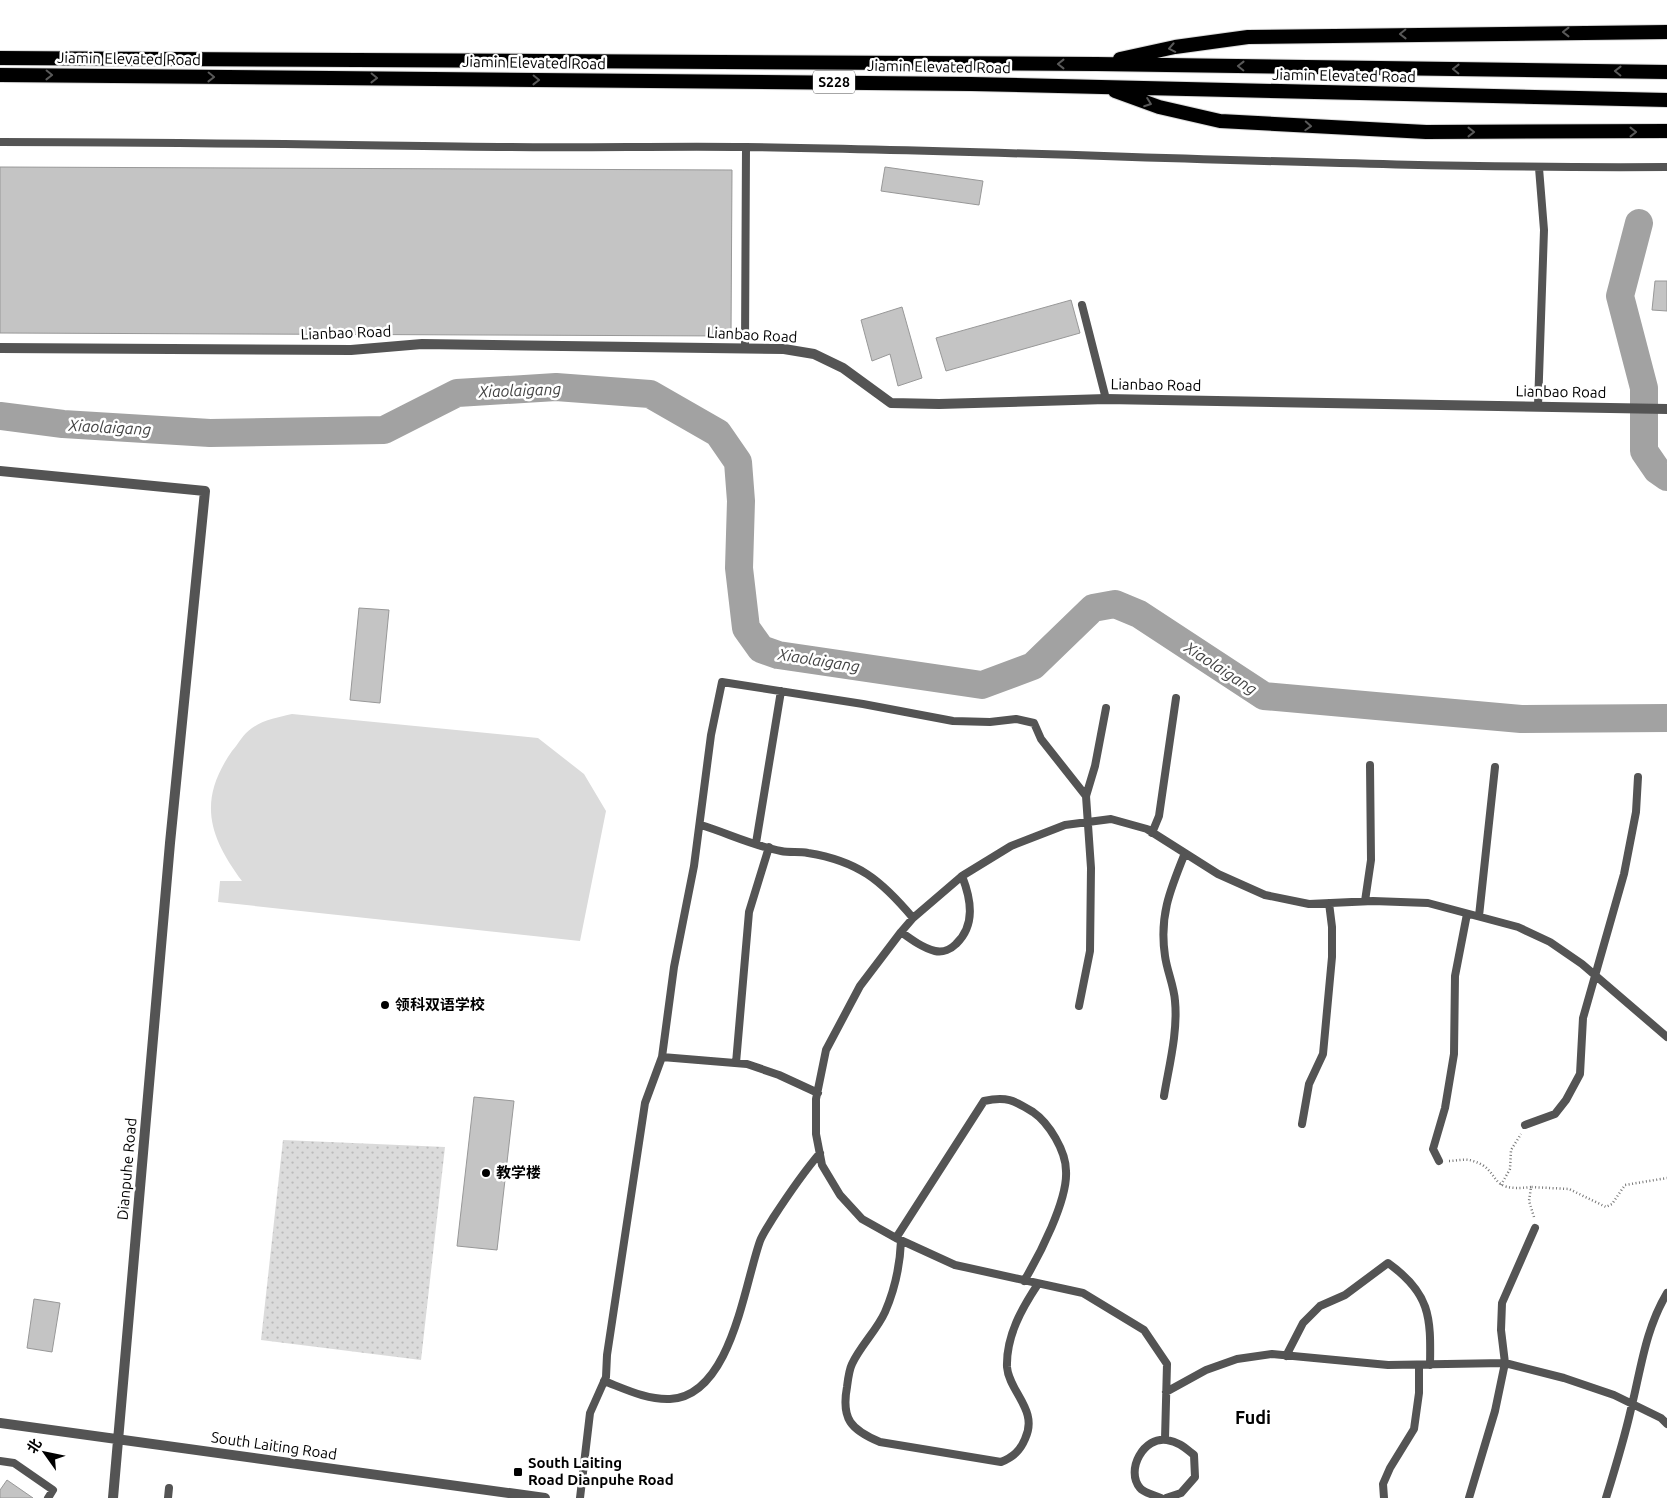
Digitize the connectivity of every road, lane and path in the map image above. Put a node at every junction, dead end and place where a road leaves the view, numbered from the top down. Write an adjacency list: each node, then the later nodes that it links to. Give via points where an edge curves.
1 (1667, 32): 3 (highway, one-way to 3, via 1248,37 1175,47)
2 (0, 58): 3 (highway, Jiamin Elevated Road / S228, one-way to 2)
3 (1096, 64): 4 (highway, Jiamin Elevated Road / S228, one-way to 3)
4 (1667, 72)
5 (0, 74): 6 (highway, Jiamin Elevated Road / S228, one-way to 6)
6 (1102, 87): 7 (highway, Jiamin Elevated Road / S228); 8 (highway, one-way to 8, via 1159,107 1220,121 1426,132)
7 (1667, 100)
8 (1667, 132)
9 (0, 142): 10 (lane)
10 (746, 147): 12 (lane); 15 (lane)
11 (1667, 167): 12 (lane)
12 (1539, 168): 17 (lane, via 1544,230)
13 (1082, 305): 16 (lane)
14 (0, 348): 15 (street, Lianbao Road, via 351,350 422,344)
15 (745, 348): 16 (street, Lianbao Road, via 814,354 843,368 890,403)
16 (1106, 399): 17 (street, Lianbao Road)
17 (1538, 406): 18 (street, Lianbao Road)
18 (1667, 409)
19 (0, 471): 69 (street, Dianpuhe Road, via 205,492 170,843)
20 (781, 692): 26 (lane, via 953,721 1016,719 1034,723 1041,739); 28 (lane, via 722,682 711,735); 30 (lane)
21 (1176, 698): 29 (lane, via 1159,816)
22 (1106, 708): 26 (lane)
23 (1370, 765): 34 (lane, via 1371,860)
24 (1496, 767): 37 (lane)
25 (1638, 777): 40 (lane, via 1636,812 1624,874)
26 (1086, 796): 27 (lane)
27 (1089, 822): 29 (lane, via 1111,819); 33 (lane, via 1065,825 1012,846); 41 (lane, via 1090,951)
28 (700, 825): 30 (lane); 43 (lane, via 674,967)
29 (1152, 833): 32 (lane)
30 (756, 843): 31 (lane)
31 (769, 847): 38 (lane, via 835,858 865,872 891,892); 44 (lane, via 749,912)
32 (1185, 853): 35 (lane, via 1218,874 1265,895 1309,904); 46 (lane, via 1168,896 1162,929 1175,1007)
33 (962, 876): 38 (lane); 39 (lane, via 970,896 970,916 964,937 951,949 937,951)
34 (1365, 901): 35 (lane); 36 (lane, via 1428,903)
35 (1329, 903): 47 (lane, via 1332,957 1324,1054 1309,1084)
36 (1467, 914): 37 (lane); 50 (lane, via 1456,976 1454,1054 1445,1108 1432,1149)
37 (1479, 916): 40 (lane, via 1518,927 1550,942)
38 (913, 918): 39 (lane)
39 (901, 932): 45 (lane, via 860,986 826,1050)
40 (1594, 975): 42 (lane); 48 (lane, via 1583,1018 1580,1074 1555,1114)
41 (1079, 1006)
42 (1667, 1038)
43 (662, 1057): 44 (lane); 63 (lane, via 645,1104)
44 (736, 1063): 45 (lane, via 779,1075)
45 (818, 1093): 49 (lane, via 816,1134)
46 (1164, 1096)
47 (1302, 1124)
48 (1525, 1125): 52 (path, via 1511,1150 1510,1169)
49 (820, 1153): 55 (lane, via 822,1165 840,1194 862,1219); 63 (lane, via 798,1178 761,1238 721,1360 703,1386 690,1394 670,1399 639,1395)
50 (1439, 1161): 52 (path, via 1471,1160 1481,1164)
51 (1667, 1178): 53 (path, via 1625,1184 1612,1204 1606,1207 1569,1189)
52 (1501, 1185): 53 (path, via 1509,1189)
53 (1531, 1187): 54 (path, via 1529,1201)
54 (1535, 1228): 60 (lane, via 1502,1303)
55 (899, 1239): 56 (lane, via 955,1265); 56 (lane, via 984,1101 999,1098 1015,1101 1043,1119 1054,1137 1066,1171 1051,1229); 57 (lane, via 900,1266 893,1290 884,1313 851,1365 846,1394 846,1413 854,1428 880,1442 1001,1462 1014,1456 1029,1431 1028,1414 1007,1368 1011,1336)
56 (1024, 1281): 57 (lane)
57 (1038, 1284): 64 (lane, via 1083,1293 1144,1330 1167,1364)
58 (1667, 1293): 65 (lane, via 1641,1357)
59 (1286, 1356): 61 (lane); 62 (lane, via 1303,1323 1320,1306 1345,1295 1388,1263 1404,1275 1428,1311); 64 (lane, via 1272,1354 1237,1358 1206,1370)
60 (1505, 1363): 62 (lane); 65 (lane, via 1564,1378); 80 (lane, via 1495,1411)
61 (1418, 1365): 62 (lane); 79 (lane, via 1419,1393 1414,1429 1383,1484)
62 (1430, 1365)
63 (604, 1381): 77 (lane, via 590,1413)
64 (1166, 1392): 68 (lane)
65 (1632, 1404): 67 (lane); 81 (lane)
66 (0, 1423): 69 (street, South Laiting Road)
67 (1667, 1424)
68 (1165, 1439): 72 (lane, via 1149,1444 1136,1459 1134,1477); 78 (lane, via 1181,1444 1194,1455 1195,1477 1182,1493)
69 (118, 1440): 74 (street, Dianpuhe Road); 76 (street, South Laiting Road)
70 (0, 1461): 73 (lane, via 14,1464 53,1490)
71 (170, 1488): 75 (lane)
72 (1148, 1495): 78 (lane)
73 (48, 1498)
74 (113, 1498)
75 (168, 1498)
76 (545, 1498)
77 (580, 1498)
78 (1166, 1498)
79 (1384, 1498)
80 (1469, 1498)
81 (1606, 1498)

